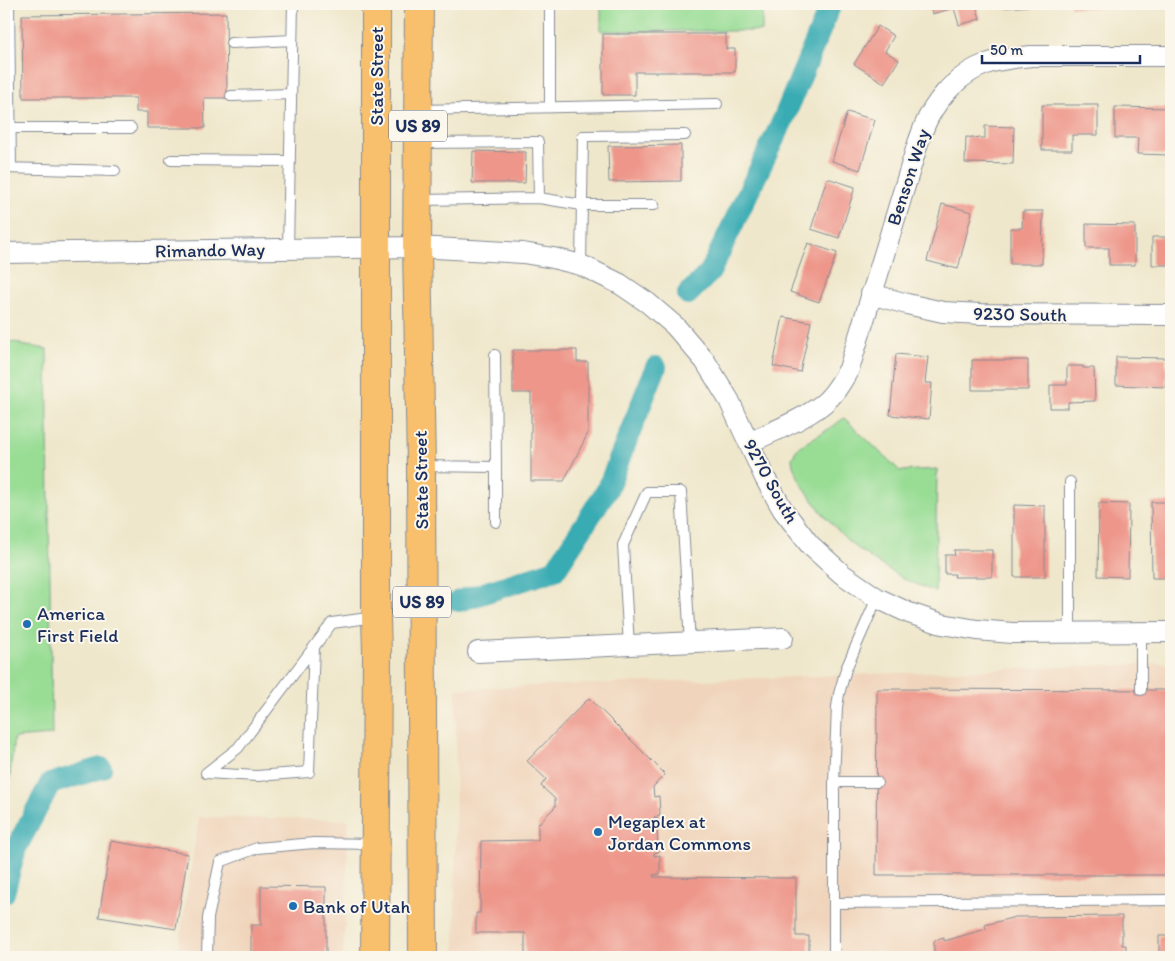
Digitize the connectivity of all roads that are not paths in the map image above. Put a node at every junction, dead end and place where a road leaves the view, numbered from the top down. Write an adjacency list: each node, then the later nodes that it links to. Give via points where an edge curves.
1 (9, 4): 14 (lane)
2 (293, 4): 6 (lane)
3 (376, 4): 27 (main road, State Street / US 89)
4 (419, 4): 13 (main road, State Street / US 89)
5 (550, 4): 12 (lane)
6 (292, 40): 7 (lane); 9 (lane)
7 (231, 43)
8 (1171, 56): 31 (street, Benson Way, via 1008,58 985,64 964,76 943,94 928,118)
9 (291, 94): 10 (lane); 19 (lane)
10 (231, 96)
11 (717, 104): 12 (lane)
12 (550, 107): 13 (lane)
13 (418, 110): 17 (main road, State Street / US 89)
14 (11, 128): 15 (lane); 20 (lane)
15 (130, 128)
16 (685, 135): 24 (lane, via 582,136)
17 (418, 143): 22 (lane, via 538,142); 23 (main road, State Street / US 89)
18 (171, 160): 19 (lane)
19 (290, 161): 28 (lane)
20 (7, 168): 21 (lane)
21 (115, 171)
22 (539, 198): 23 (lane); 24 (lane)
23 (417, 200): 26 (main road, State Street / US 89)
24 (582, 205): 25 (lane); 30 (lane)
25 (654, 205)
26 (417, 247): 27 (street, Rimando Way); 30 (street, 9270 South, via 523,253); 35 (main road, State Street / US 89)
27 (376, 248): 28 (street, Rimando Way); 40 (main road, State Street / US 89)
28 (288, 249): 29 (street, Rimando Way)
29 (4, 253)
30 (582, 265): 34 (street, 9270 South, via 620,284 675,326 705,361 729,400)
31 (871, 294): 32 (street, 9230 South, via 943,312); 34 (street, Benson Way, via 849,369 839,387 825,403 806,415)
32 (1171, 315)
33 (495, 355): 36 (lane)
34 (749, 443): 39 (street, 9270 South, via 783,510 810,544 842,574)
35 (421, 466): 36 (lane); 57 (main road, State Street / US 89)
36 (496, 468): 38 (lane)
37 (1070, 482): 41 (lane)
38 (496, 522)
39 (877, 598): 41 (street, 9270 South, via 942,624 1012,633); 50 (lane, via 846,669 839,694)
40 (376, 617): 47 (lane, via 332,623); 52 (main road, State Street / US 89)
41 (1070, 632): 42 (street, 9270 South)
42 (1142, 632): 43 (street, 9270 South); 49 (lane)
43 (1171, 632)
44 (783, 638): 45 (street)
45 (690, 643): 46 (street); 46 (lane, via 681,492 647,492 623,545)
46 (629, 646): 48 (street)
47 (314, 647): 47 (lane, via 238,748 206,773 257,776 310,772)
48 (478, 652)
49 (1142, 690)
50 (834, 782): 51 (lane); 54 (lane)
51 (877, 782)
52 (376, 844): 55 (lane, via 314,843 256,848 220,862 208,918); 56 (main road, State Street / US 89)
53 (1171, 900): 54 (lane)
54 (834, 903): 58 (lane)
55 (207, 957)
56 (375, 957)
57 (423, 957)
58 (834, 957)

